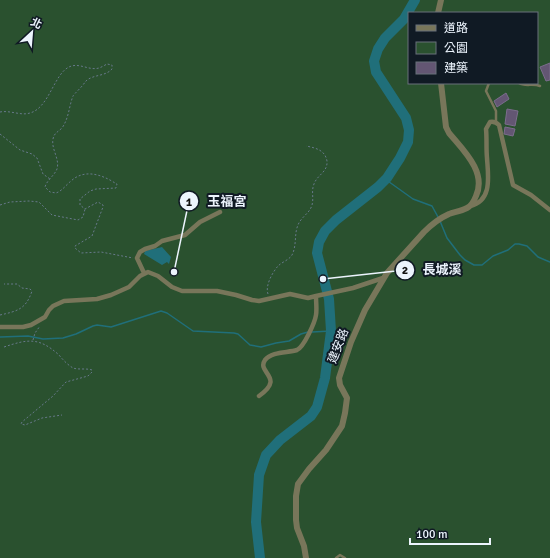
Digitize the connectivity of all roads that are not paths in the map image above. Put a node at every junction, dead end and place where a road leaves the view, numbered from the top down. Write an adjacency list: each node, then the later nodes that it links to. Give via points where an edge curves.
1 (441, 0): 2 (street)
2 (438, 12)
3 (442, 84): 10 (street, via 446,127 473,163 479,179 477,194)
4 (489, 84): 9 (lane, via 486,91 496,111)
5 (521, 84): 6 (lane)
6 (532, 84)
7 (532, 84): 8 (lane)
8 (540, 86)
9 (496, 122): 10 (street, via 490,122 486,129 487,189 480,202); 11 (street, via 500,128 514,185)
10 (470, 206): 14 (street, 建安路, via 435,222)
11 (550, 210)
12 (220, 212): 13 (street, via 200,222 185,236 162,241 140,252 137,258)
13 (144, 273): 15 (street, via 158,276 182,291 213,290 252,300 290,294 308,298); 16 (street, via 129,287 111,295 97,299 64,301 51,308 45,317 36,323)
14 (383, 278): 15 (street); 18 (street, 建安路, via 365,310 340,372 339,382 347,398 342,426 297,488 296,525)
15 (318, 296): 17 (street, via 316,316 304,344 297,350 273,355 263,363 270,384)
16 (0, 327)
17 (259, 396)
18 (306, 558)
19 (336, 558): 20 (lane, via 340,555)
20 (345, 558)

